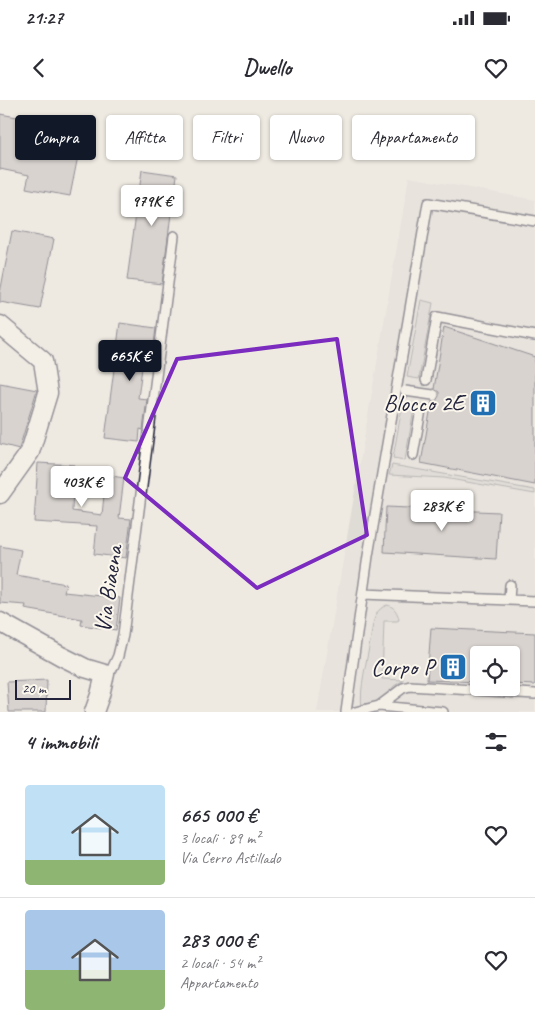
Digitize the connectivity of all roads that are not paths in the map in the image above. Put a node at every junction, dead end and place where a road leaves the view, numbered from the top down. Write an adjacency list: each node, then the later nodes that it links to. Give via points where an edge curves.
1 (535, 221): 6 (lane, via 428,203)
2 (174, 236): 16 (lane, Via Biaena, via 123,635 118,656 112,669)
3 (0, 325): 10 (street, via 43,361 48,393 30,452)
4 (535, 336): 5 (lane, via 437,317)
5 (426, 380)
6 (401, 390): 7 (lane, bridge); 12 (lane)
7 (433, 395)
8 (421, 410): 9 (lane)
9 (413, 456)
10 (0, 494)
11 (510, 585): 13 (lane)
12 (363, 594): 13 (lane); 20 (lane)
13 (509, 600): 14 (lane)
14 (535, 601)
15 (0, 622): 16 (street, via 85,668)
16 (105, 674): 19 (street)
17 (535, 694): 18 (lane, via 410,686 402,688)
18 (379, 706): 21 (lane); 22 (lane)
19 (94, 712)
20 (346, 712)
21 (355, 712)
22 (444, 712)

